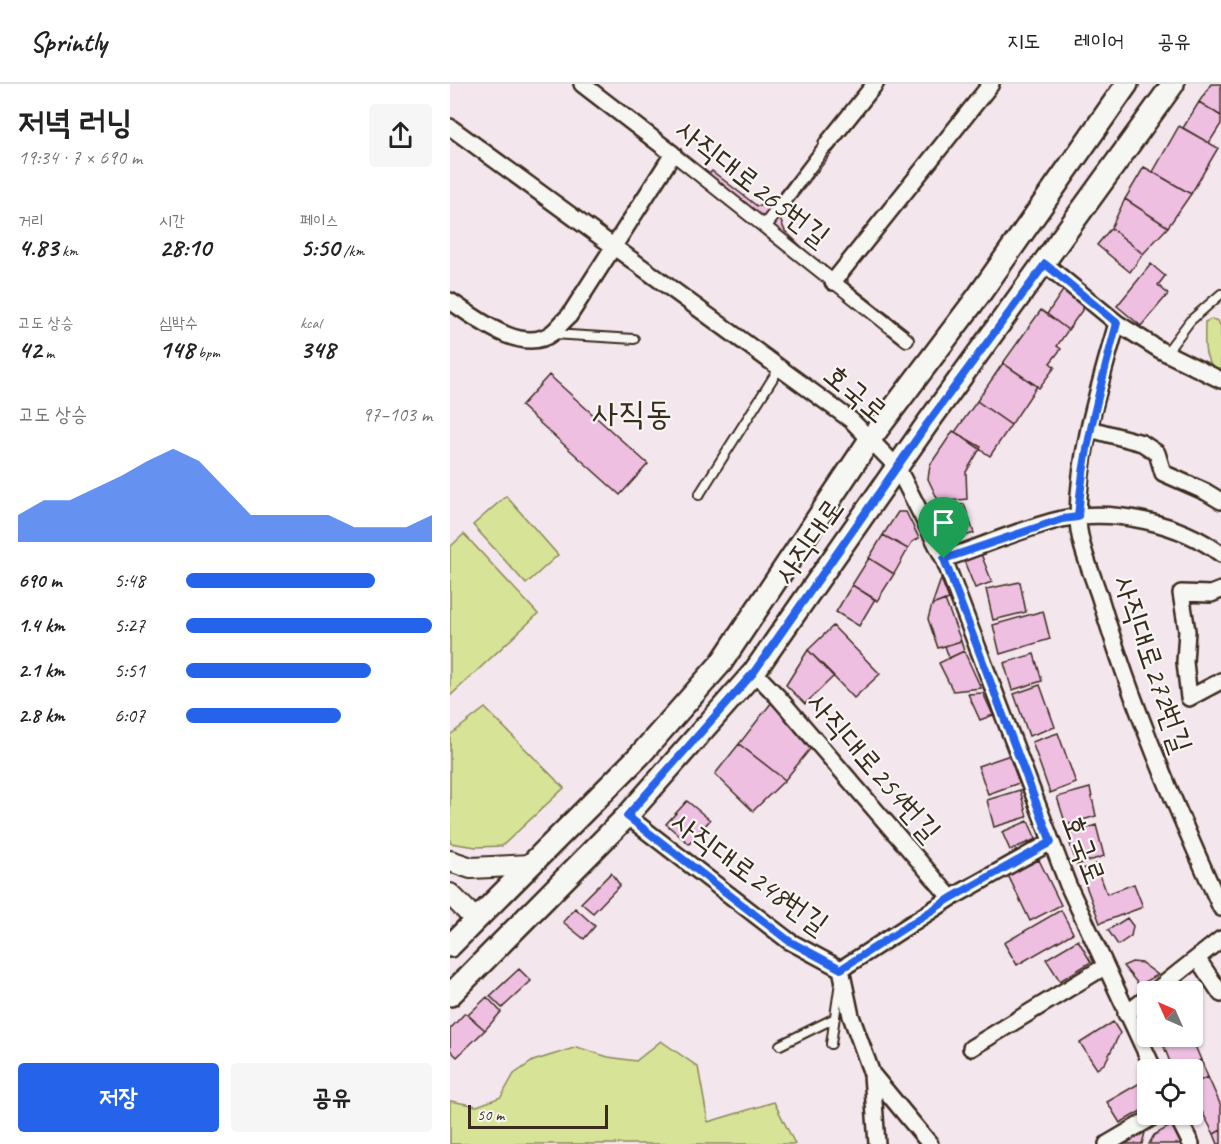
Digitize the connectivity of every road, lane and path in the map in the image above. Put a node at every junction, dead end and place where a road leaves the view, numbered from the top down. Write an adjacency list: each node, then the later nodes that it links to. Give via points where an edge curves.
1 (582, 84): 8 (street, 사직대로265번길)
2 (875, 84): 7 (street)
3 (991, 84): 12 (street, 사직대로265번길)
4 (1127, 84): 23 (main road, 사직대로, via 979,295)
5 (1173, 84): 11 (main road, 사직대로)
6 (450, 128): 10 (street, 호국로)
7 (827, 144): 9 (street)
8 (673, 154): 9 (street, 사직대로265번길); 10 (street)
9 (765, 226): 12 (street, 사직대로265번길)
10 (614, 245): 16 (street, via 569,316); 20 (street, 호국로)
11 (1045, 264): 15 (street); 24 (main road, 사직대로)
12 (833, 282): 18 (street, 사직대로265번길)
13 (1221, 294): 19 (lane, via 1190,321)
14 (450, 301): 16 (street, via 504,335 531,340)
15 (1117, 323): 19 (street); 22 (street, 사직대로272번길)
16 (551, 334): 17 (lane)
17 (634, 339)
18 (907, 340)
19 (1166, 353): 21 (street)
20 (780, 367): 23 (street, 호국로); 25 (lane)
21 (1221, 380)
22 (1090, 429): 26 (street, via 1142,443 1157,453 1164,473); 27 (street, 사직대로272번길, via 1080,479)
23 (871, 438): 24 (street, 호국로); 36 (main road, 사직대로, via 721,663 640,755)
24 (897, 467): 29 (street, 호국로); 31 (main road, 사직대로)
25 (699, 495)
26 (1221, 501)
27 (1078, 517): 28 (street, via 1156,523 1204,542); 29 (street); 39 (street, 사직대로272번길, via 1138,715)
28 (1221, 554)
29 (944, 559): 34 (street, 호국로)
30 (1221, 590): 32 (street, via 1211,594 1181,593 1187,631 1189,698)
31 (754, 672): 33 (main road, 사직대로); 38 (street, 사직대로254번길)
32 (1221, 681)
33 (627, 816): 45 (street, 사직대로248번길, via 789,941); 48 (main road, 사직대로)
34 (1051, 842): 38 (street); 44 (street, 호국로)
35 (450, 861): 36 (street, via 471,868)
36 (530, 865): 40 (main road, 사직대로)
37 (450, 894): 40 (street)
38 (951, 898): 45 (street)
39 (1221, 908)
40 (476, 920): 42 (main road, 사직대로)
41 (1221, 939): 43 (street)
42 (450, 946)
43 (1197, 958): 46 (street); 47 (street)
44 (1104, 967): 50 (street, 호국로); 54 (street)
45 (841, 969): 51 (lane); 56 (street, 사직대로248번길, via 851,1016)
46 (1168, 981)
47 (1221, 994)
48 (450, 995)
49 (1137, 1006): 50 (street)
50 (1126, 1014): 55 (street, 호국로)
51 (835, 1018): 52 (lane); 53 (lane)
52 (831, 1044)
53 (780, 1045)
54 (971, 1048)
55 (1148, 1059)
56 (872, 1074): 59 (street, 사직대로248번길); 60 (street, 사직대로248번길)
57 (1139, 1125): 61 (street)
58 (1182, 1125): 62 (street)
59 (878, 1144)
60 (930, 1144)
61 (1107, 1144)
62 (1191, 1144)

